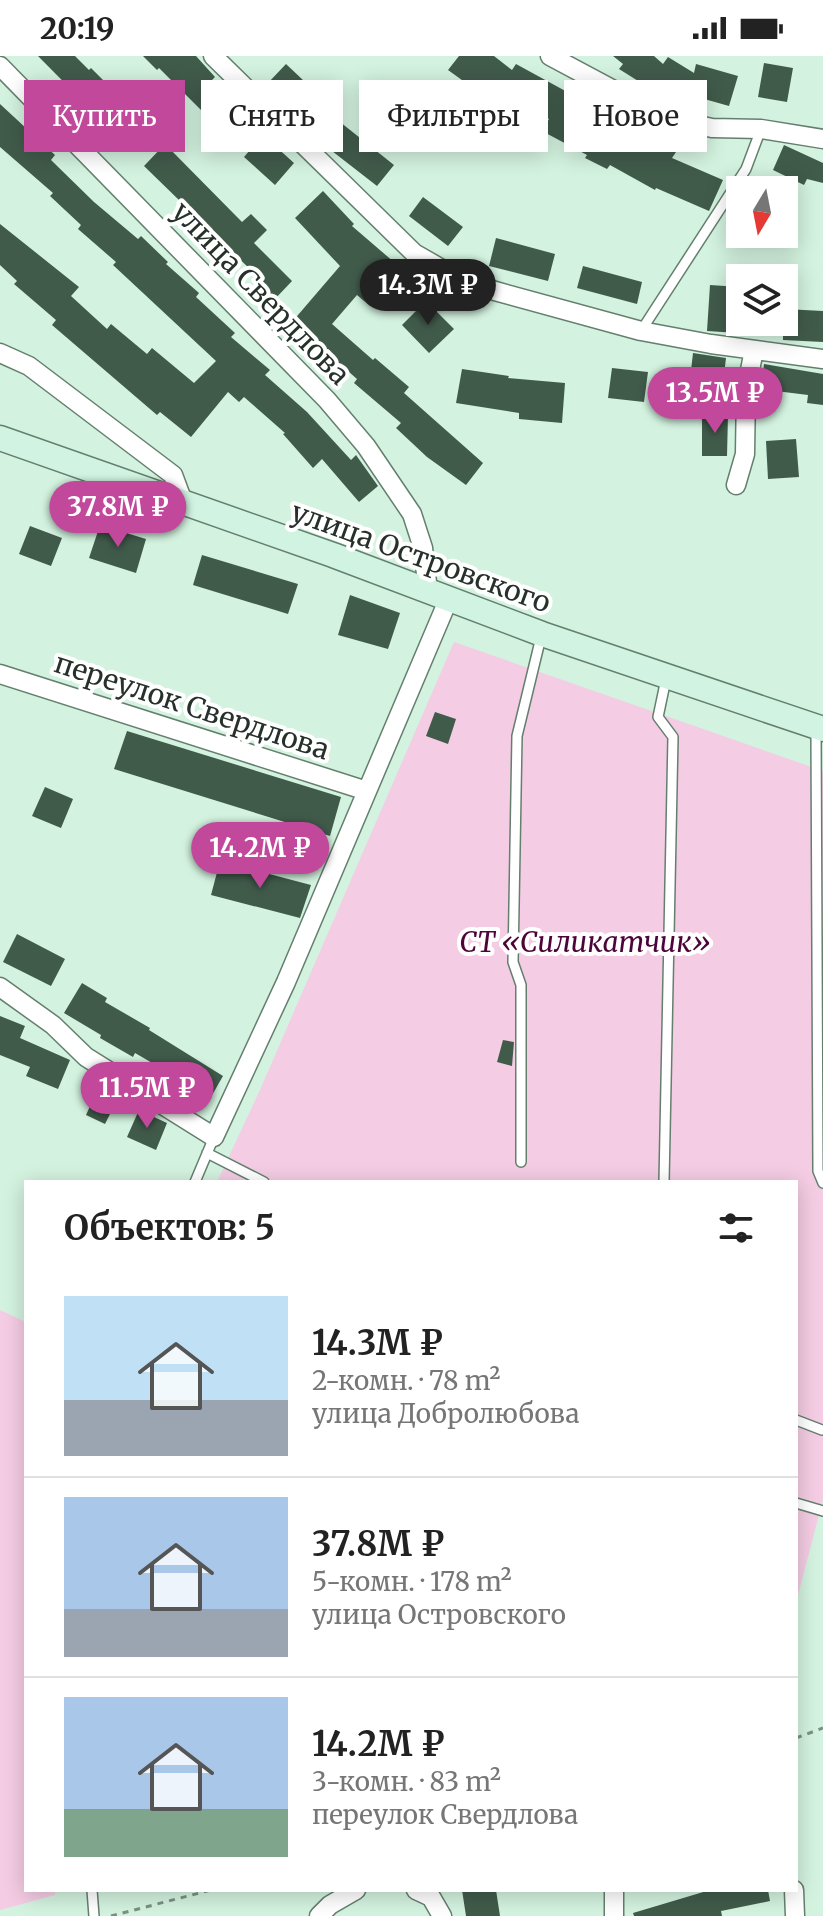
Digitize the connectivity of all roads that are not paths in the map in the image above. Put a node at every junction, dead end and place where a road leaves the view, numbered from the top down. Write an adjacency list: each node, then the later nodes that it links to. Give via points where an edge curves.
1 (213, 56): 6 (street, via 421,258 495,291)
2 (550, 56): 4 (street, via 663,115 712,128)
3 (0, 66): 13 (street, улица Свердлова, via 366,446 412,514)
4 (761, 129): 5 (street); 6 (lane, via 746,169)
5 (823, 139)
6 (641, 331): 7 (street)
7 (754, 350): 9 (street); 11 (street, via 746,390 745,454)
8 (1, 355): 12 (street, via 29,366 173,475)
9 (823, 359)
10 (0, 438): 12 (street, улица Островского)
11 (736, 485)
12 (183, 502): 13 (street, улица Островского)
13 (439, 594): 14 (street, улица Островского); 18 (street)
14 (542, 634): 16 (street, улица Островского); 21 (lane, via 517,736 513,962 521,985)
15 (0, 674): 18 (street, переулок Свердлова)
16 (667, 676): 17 (street, улица Островского); 24 (lane, via 658,717 673,737)
17 (819, 727): 25 (lane, via 818,1171)
18 (367, 791): 20 (street)
19 (0, 987): 20 (street, via 86,1057)
20 (210, 1145): 22 (lane); 23 (lane)
21 (521, 1162)
22 (196, 1180)
23 (261, 1180)
24 (664, 1180)
25 (823, 1183)
26 (798, 1421): 27 (lane)
27 (822, 1430)
28 (798, 1504): 29 (lane)
29 (823, 1511)
30 (92, 1892): 36 (lane)
31 (353, 1892): 37 (street)
32 (420, 1892): 35 (street, via 431,1897)
33 (614, 1892): 38 (street)
34 (794, 1892): 39 (street)
35 (442, 1915)
36 (94, 1916)
37 (319, 1916)
38 (614, 1916)
39 (795, 1916)

